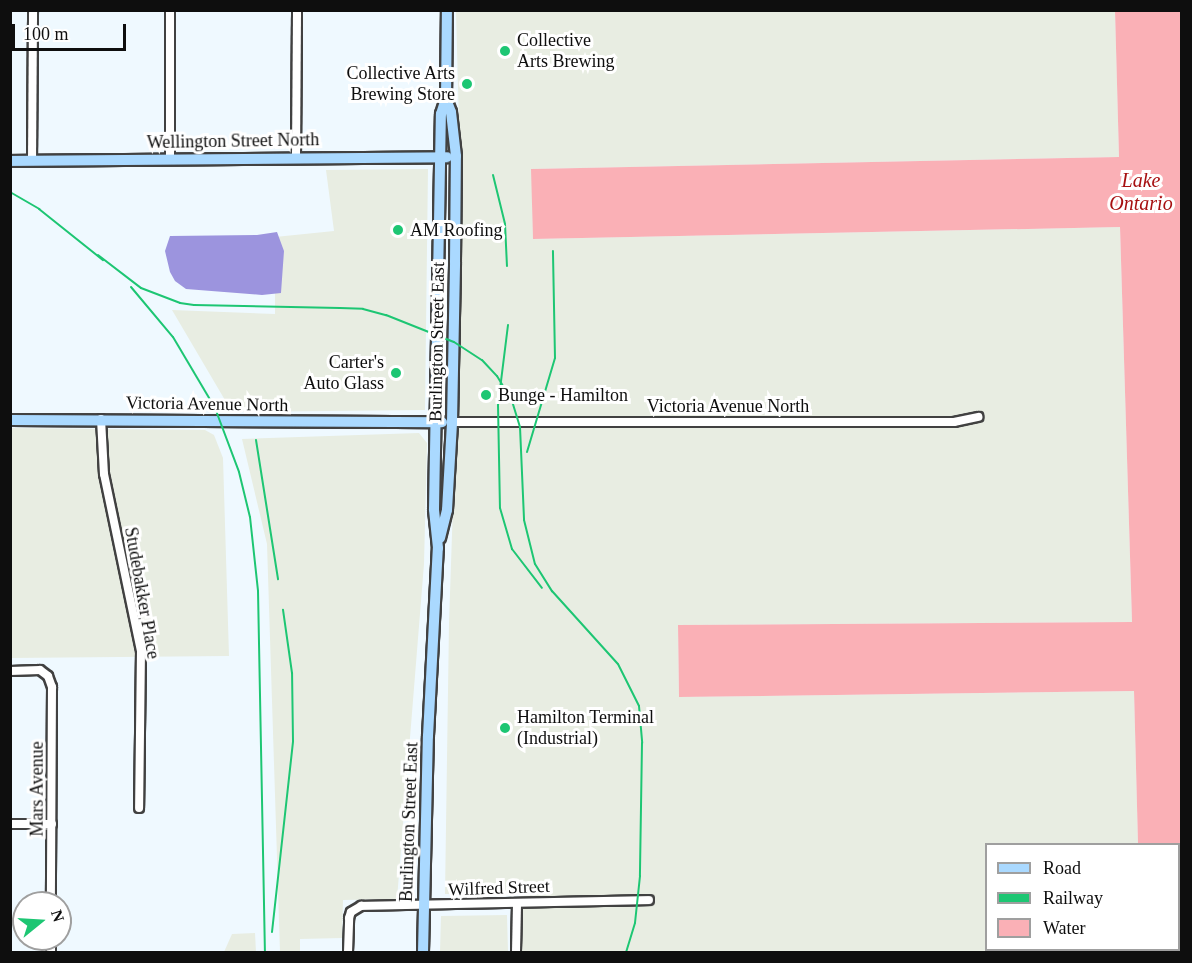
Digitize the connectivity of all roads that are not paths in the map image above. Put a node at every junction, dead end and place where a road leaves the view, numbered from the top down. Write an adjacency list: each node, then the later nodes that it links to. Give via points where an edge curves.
1 (33, 10): 11 (street)
2 (170, 10): 9 (street)
3 (297, 10): 7 (street)
4 (447, 10): 5 (main road, Burlington Street East)
5 (446, 99): 6 (main road, Burlington Street East); 8 (main road, Burlington Street East, via 441,114)
6 (456, 156): 8 (main road, Wellington Street North); 16 (main road, Burlington Street East)
7 (296, 157): 8 (main road, Wellington Street North); 9 (main road, Wellington Street North)
8 (441, 158): 15 (main road, Burlington Street East)
9 (170, 159): 11 (main road, Wellington Street North)
10 (10, 161): 11 (main road, Wellington Street North)
11 (32, 161)
12 (978, 417): 16 (street, Victoria Avenue North, via 954,422)
13 (101, 419): 14 (main road, Victoria Avenue North); 15 (main road, Victoria Avenue North); 19 (street, Studebakker Place, via 104,474 141,651)
14 (10, 420)
15 (436, 422): 16 (main road, Victoria Avenue North); 17 (main road, Burlington Street East, via 434,509)
16 (452, 422): 17 (main road, Burlington Street East, via 447,510)
17 (438, 548): 25 (main road, Burlington Street East)
18 (10, 671): 21 (street, Mars Avenue, via 40,670 48,676 52,687)
19 (139, 808)
20 (10, 824): 21 (street)
21 (52, 824): 22 (street, Mars Avenue)
22 (51, 891)
23 (649, 900): 24 (street, Wilfred Street)
24 (517, 903): 25 (street, Wilfred Street); 28 (street)
25 (423, 905): 26 (street, Wilfred Street, via 361,906 351,912); 27 (main road, Burlington Street East)
26 (348, 952)
27 (423, 952)
28 (516, 952)

